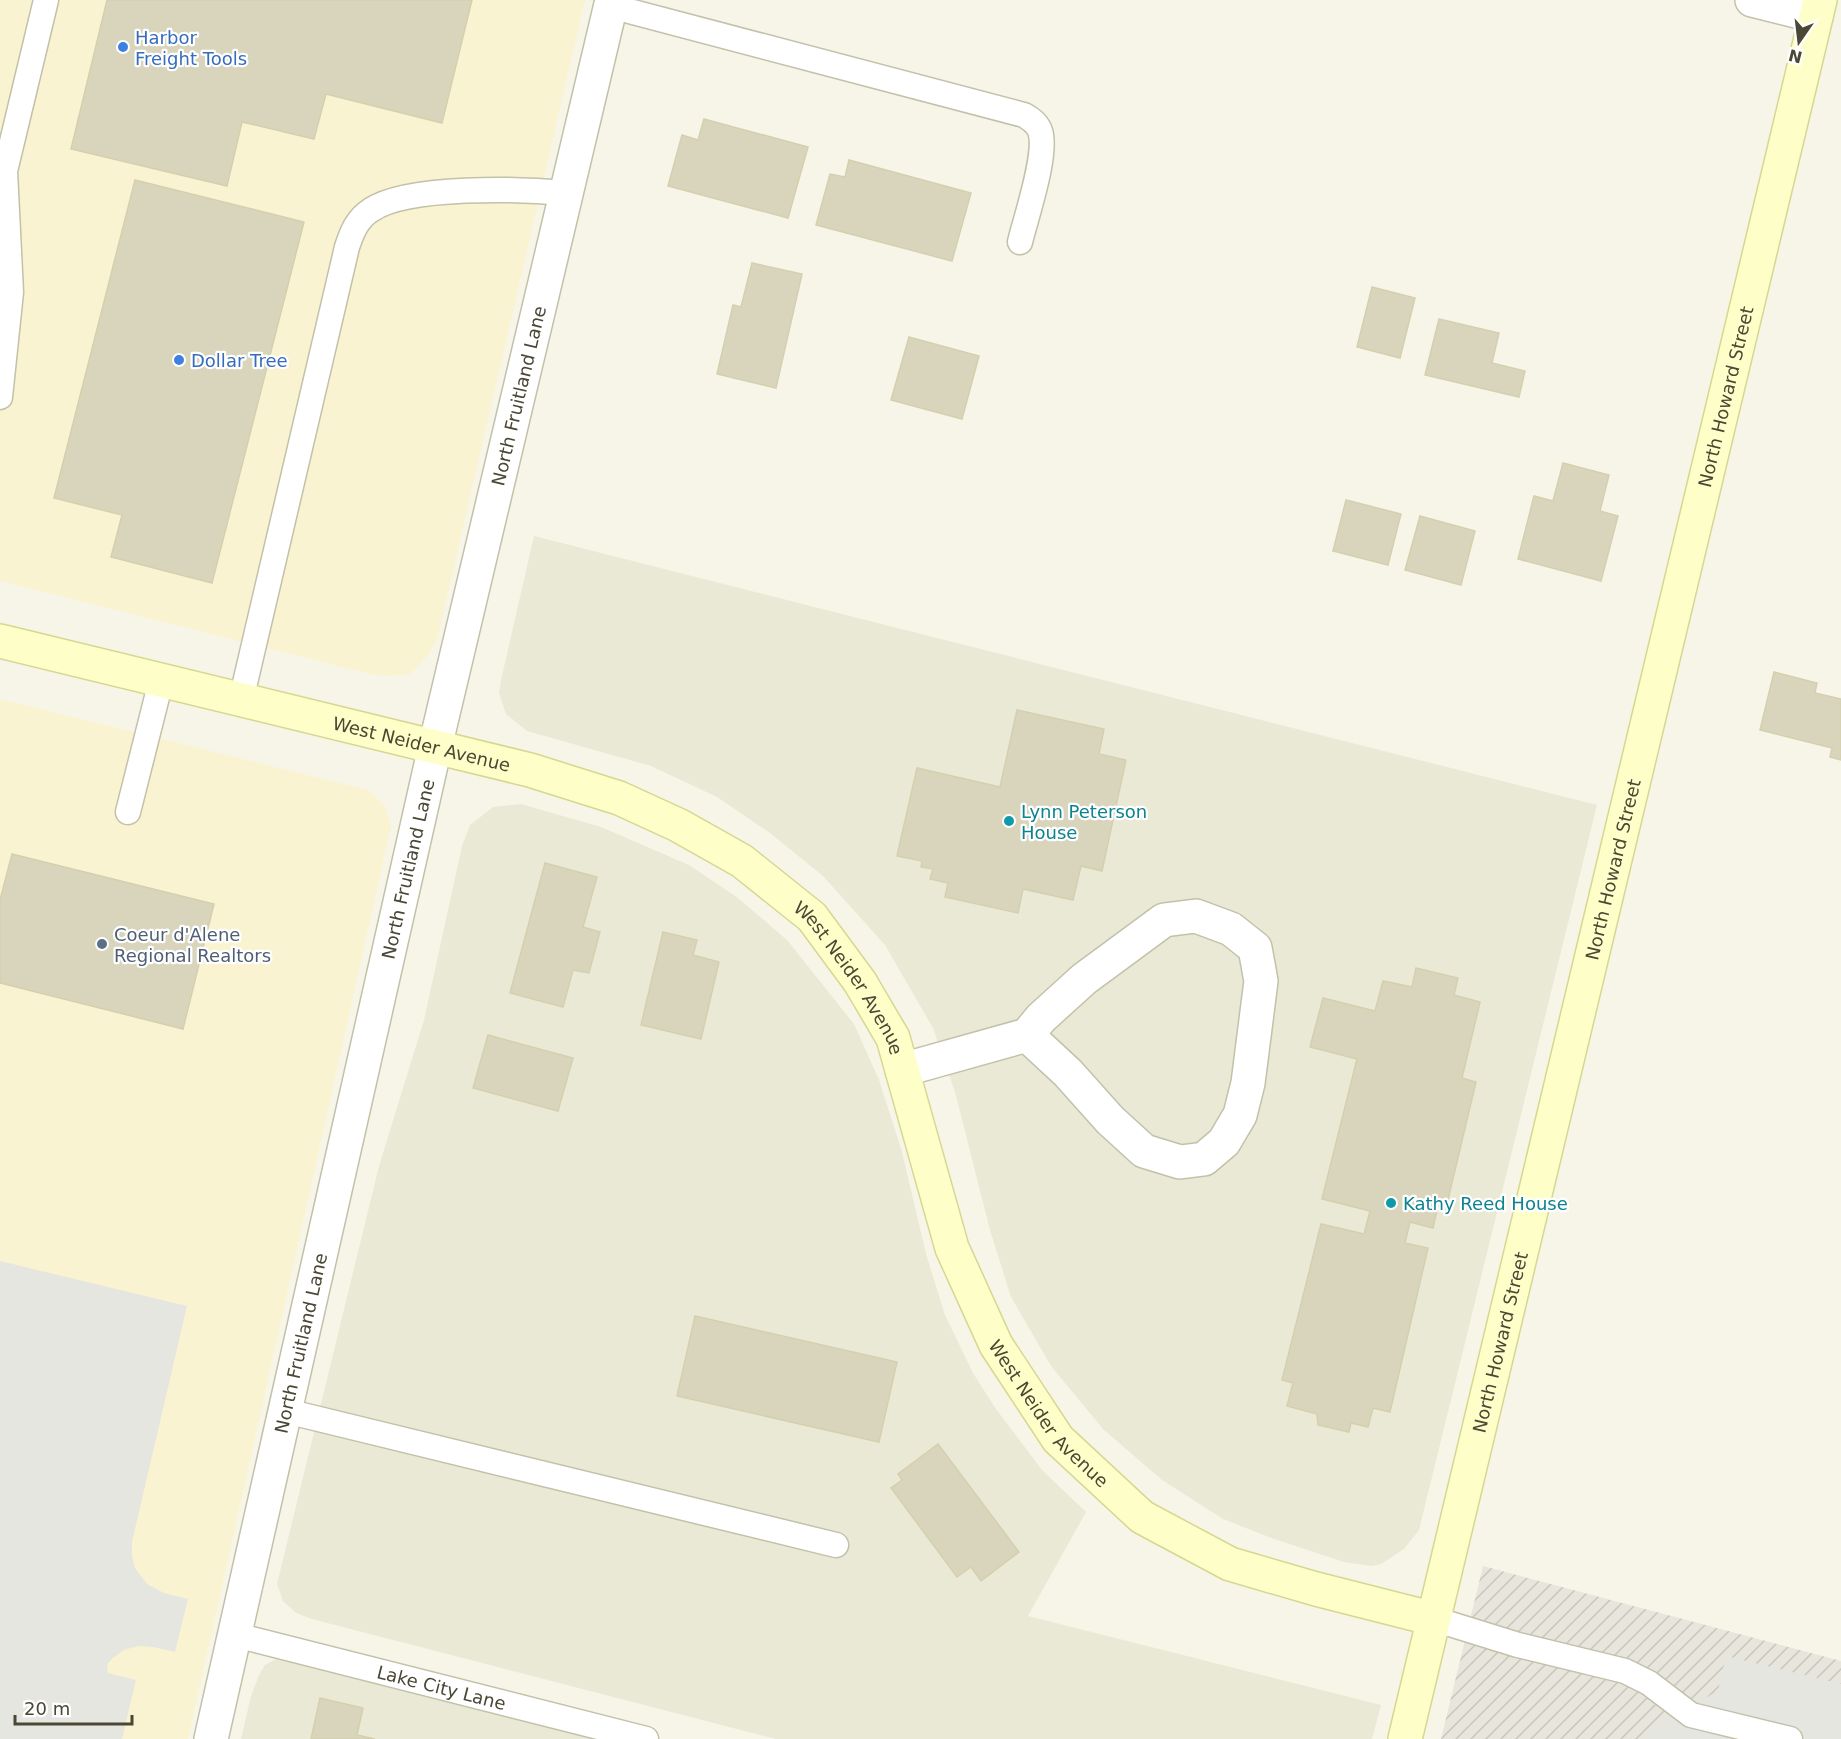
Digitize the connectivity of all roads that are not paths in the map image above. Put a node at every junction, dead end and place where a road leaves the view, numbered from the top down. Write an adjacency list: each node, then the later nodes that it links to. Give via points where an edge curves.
1 (46, 0): 7 (lane, via 5,171 11,292)
2 (1752, 0): 4 (street)
3 (611, 3): 5 (street, North Fruitland Lane); 6 (lane, via 1024,115 1034,121 1040,132 1042,153)
4 (1818, 8): 17 (street, North Howard Street)
5 (566, 193): 10 (lane, via 522,189 422,195 386,201 354,226); 11 (street, North Fruitland Lane)
6 (1020, 242)
7 (0, 397)
8 (0, 641): 9 (street, West Neider Avenue)
9 (161, 681): 10 (street, West Neider Avenue); 12 (lane)
10 (241, 700): 11 (street, West Neider Avenue)
11 (435, 747): 14 (street, West Neider Avenue, via 530,770 619,798 742,861 812,917 860,982 893,1038); 15 (street, North Fruitland Lane)
12 (128, 812)
13 (1027, 1035): 13 (street, via 1084,979 1164,920 1196,916 1231,929 1255,948 1261,981 1248,1083 1240,1115 1224,1142 1204,1159 1180,1162 1144,1151); 14 (street)
14 (902, 1070): 17 (street, West Neider Avenue, via 952,1248 996,1346 1058,1439 1142,1517 1230,1564)
15 (286, 1411): 16 (lane); 18 (street, North Fruitland Lane)
16 (836, 1545)
17 (1434, 1619): 22 (street, North Howard Street); 23 (lane, via 1518,1645 1625,1671 1649,1683 1691,1715)
18 (236, 1635): 19 (lane, Lake City Lane); 20 (street, North Fruitland Lane)
19 (612, 1735): 21 (lane, Lake City Lane)
20 (212, 1739)
21 (646, 1739)
22 (1405, 1739)
23 (1791, 1739)

